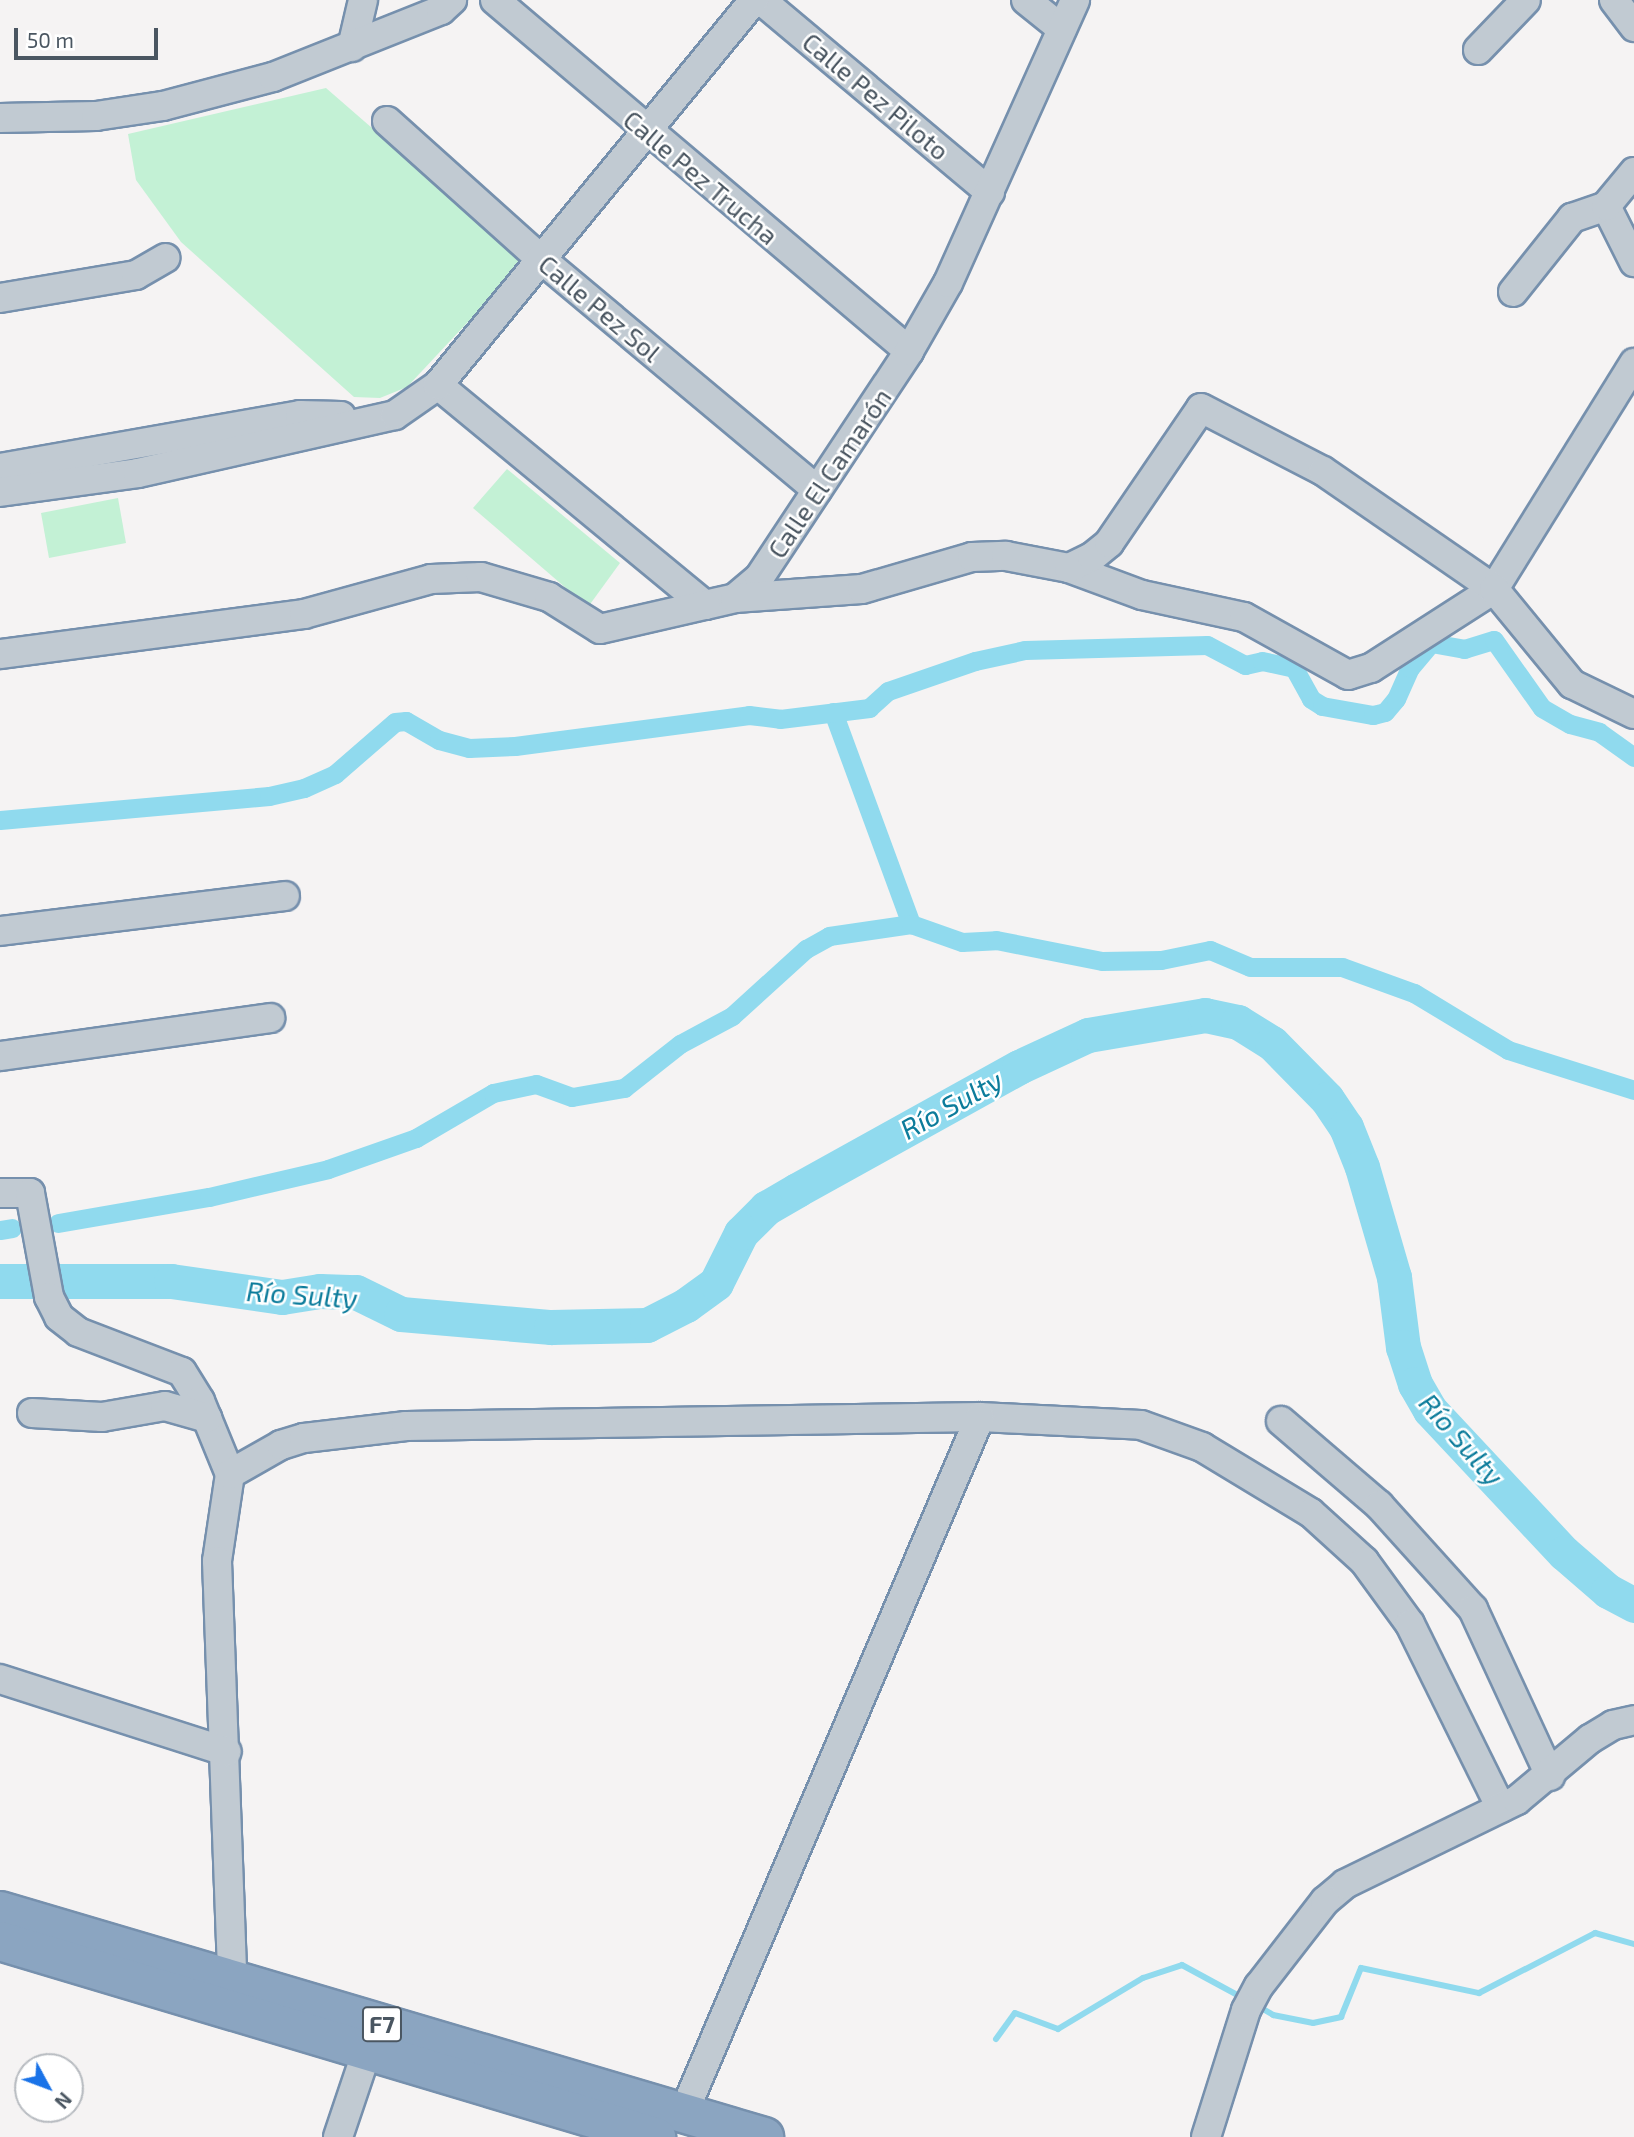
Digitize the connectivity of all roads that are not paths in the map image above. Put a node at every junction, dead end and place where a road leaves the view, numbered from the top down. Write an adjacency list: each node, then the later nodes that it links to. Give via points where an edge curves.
1 (363, 0): 12 (street)
2 (452, 0): 12 (street, via 441,10)
3 (495, 0): 16 (street, Calle Pez Trucha)
4 (754, 0): 16 (street)
5 (761, 0): 18 (street, Calle Pez Piloto)
6 (1026, 0): 11 (street)
7 (1074, 0): 11 (street, Calle El Camarón)
8 (1526, 0): 13 (street)
9 (1614, 0): 10 (street)
10 (1634, 27)
11 (1062, 29): 18 (street, Calle El Camarón)
12 (352, 47): 14 (street, via 273,77 163,106 96,116)
13 (1478, 50)
14 (0, 118)
15 (387, 121): 21 (street, Calle Pez Sol)
16 (646, 131): 21 (street); 25 (street, Calle Pez Trucha)
17 (1634, 172): 19 (street)
18 (990, 192): 25 (street, Calle El Camarón, via 948,283)
19 (1606, 206): 22 (street); 23 (street, via 1572,218)
20 (165, 258): 24 (street, via 136,275)
21 (541, 259): 27 (street); 30 (street, Calle Pez Sol)
22 (1634, 262)
23 (1514, 292)
24 (0, 298)
25 (909, 351): 30 (street, Calle El Camarón)
26 (1634, 363): 33 (street)
27 (438, 385): 28 (street); 35 (street)
28 (392, 416): 29 (street, via 300,415); 31 (street, via 138,473)
29 (0, 468)
30 (817, 490): 34 (street, Calle El Camarón, via 759,578)
31 (0, 492)
32 (1069, 568): 33 (street, via 1142,595 1244,617 1348,675 1371,668); 33 (street, via 1093,557 1108,543 1201,408 1323,471); 34 (street, via 1006,556 972,557 862,589)
33 (1494, 589): 37 (street, via 1572,684)
34 (735, 598): 35 (street, Calle El Camarón)
35 (705, 605): 36 (street, Calle El Camarón, via 600,629 537,594 481,577 431,579 304,614 43,652)
36 (0, 654)
37 (1634, 714)
38 (285, 896): 39 (street)
39 (0, 931)
40 (271, 1018): 41 (street)
41 (0, 1056)
42 (0, 1193): 45 (street, via 30,1193 49,1297 59,1317 78,1332 182,1372)
43 (32, 1413): 45 (street, via 102,1417 164,1406)
44 (981, 1417): 47 (street, via 406,1426 304,1438 281,1445); 52 (street, via 1142,1426 1202,1447 1311,1513 1364,1561 1410,1624); 57 (street)
45 (206, 1418): 47 (street)
46 (1281, 1422): 51 (street, via 1380,1505 1473,1609)
47 (230, 1474): 50 (street, via 218,1561)
48 (0, 1679): 50 (street)
49 (1634, 1720): 51 (street, via 1613,1725 1590,1739 1564,1758)
50 (227, 1752): 55 (street)
51 (1550, 1776): 52 (street)
52 (1501, 1808): 60 (street, via 1345,1884 1325,1901 1253,1998)
53 (0, 1911): 55 (highway, F7)
54 (0, 1941): 56 (highway, F7)
55 (232, 1979): 57 (highway, F7)
56 (367, 2050): 57 (highway, F7); 58 (street)
57 (670, 2125): 59 (highway, F7)
58 (338, 2137)
59 (764, 2137)
60 (1206, 2137)

